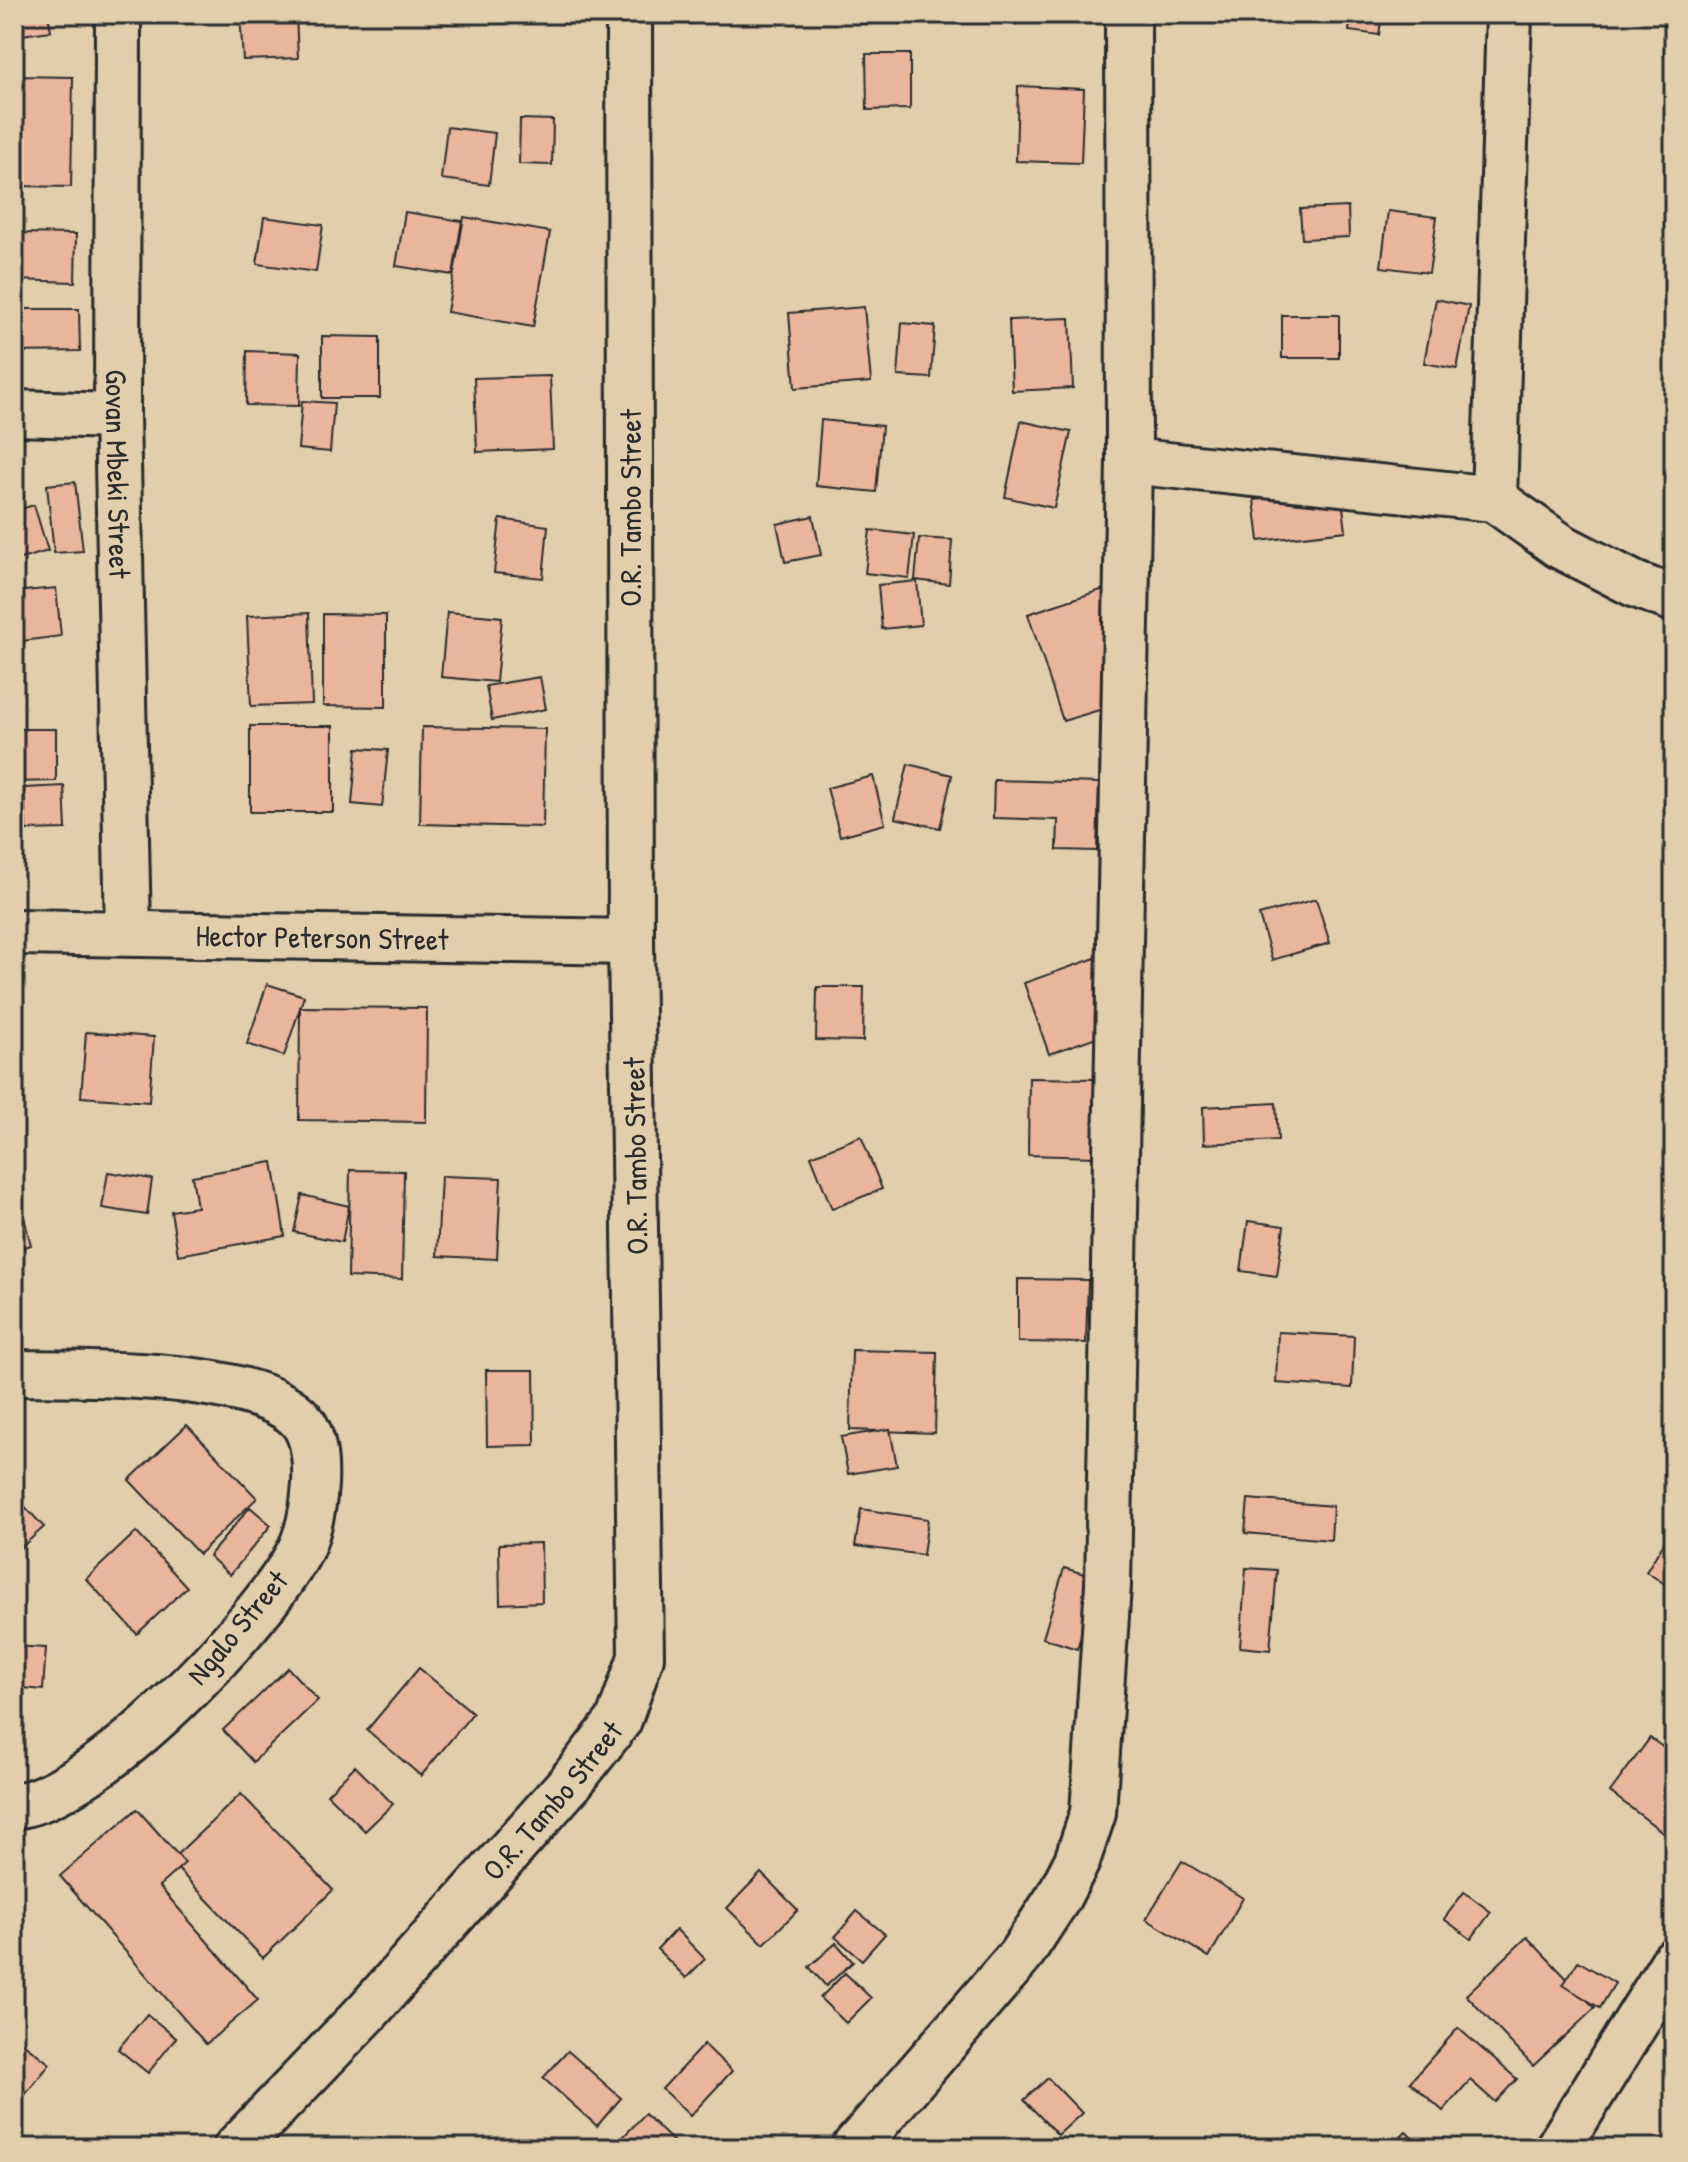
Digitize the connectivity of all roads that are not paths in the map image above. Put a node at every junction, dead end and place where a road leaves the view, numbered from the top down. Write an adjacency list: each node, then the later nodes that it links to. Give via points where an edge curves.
1 (118, 14): 6 (street, Govan Mbeki Street)
2 (629, 14): 12 (street, O.R. Tambo Street)
3 (1128, 14): 7 (street)
4 (1509, 14): 8 (street)
5 (14, 413): 6 (street)
6 (117, 416): 11 (street, Govan Mbeki Street)
7 (1129, 461): 8 (street); 17 (street, via 1108,1585 1093,1813 1077,1861 1020,1956)
8 (1494, 499): 9 (street, via 1560,546)
9 (1674, 599)
10 (14, 932): 11 (street, Hector Peterson Street)
11 (128, 932): 12 (street, Hector Peterson Street)
12 (631, 942): 16 (street, O.R. Tambo Street, via 641,1657 619,1720 570,1783 367,2012)
13 (14, 1373): 14 (street, Ngalo Street, via 102,1375 248,1389 301,1420 312,1438 315,1470 313,1503 300,1551 269,1597 206,1668 123,1746 64,1789)
14 (14, 1806)
15 (1674, 1961): 18 (street)
16 (236, 2148)
17 (854, 2148)
18 (1558, 2148)

